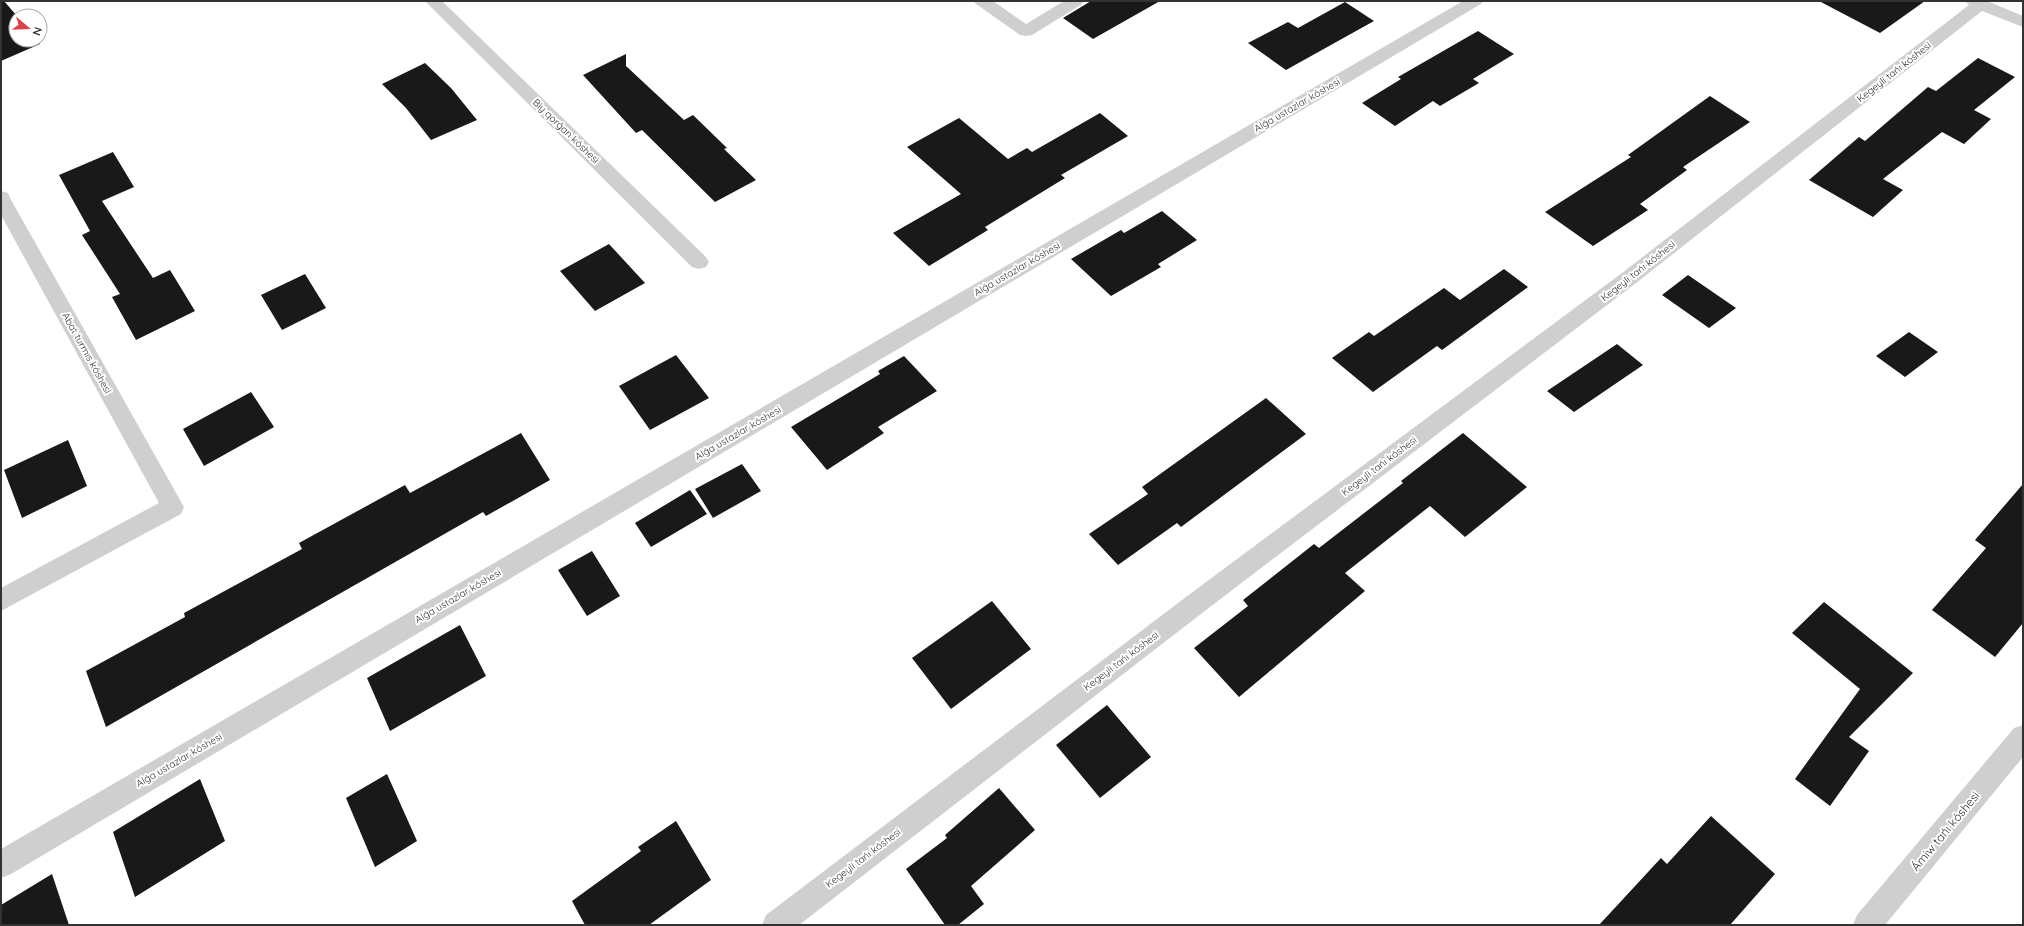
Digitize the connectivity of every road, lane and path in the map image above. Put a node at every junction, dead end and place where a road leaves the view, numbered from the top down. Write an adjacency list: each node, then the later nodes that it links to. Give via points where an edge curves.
1 (432, 1): 8 (street, Biy qorǵan kóshesi)
2 (982, 1): 3 (street, via 1026,31)
3 (1076, 1)
4 (1474, 1): 11 (street, Alǵa ustazlar kóshesi)
5 (1977, 3): 6 (street); 12 (street, Kegeyli tańı kóshesi, via 1629,278 1198,602)
6 (2023, 22)
7 (1, 198): 9 (street, Abat turmıs kóshesi, via 173,507)
8 (699, 262)
9 (1, 600)
10 (2023, 737): 13 (street, Ámiw tańı kóshesi)
11 (1, 864)
12 (776, 925)
13 (1867, 925)

